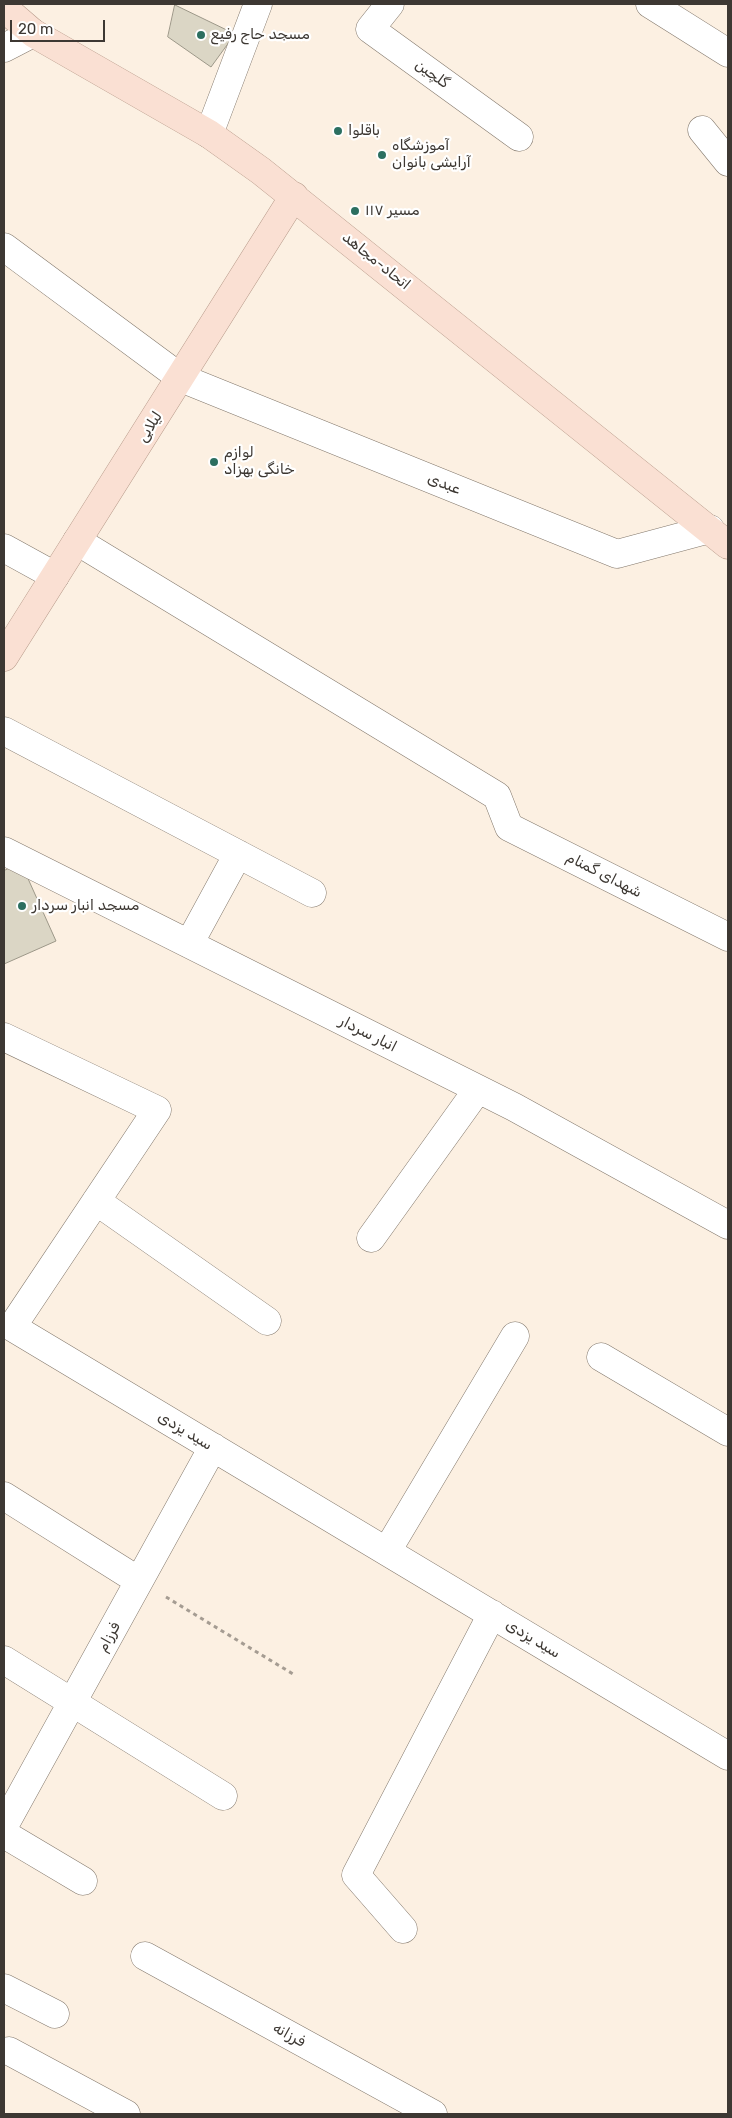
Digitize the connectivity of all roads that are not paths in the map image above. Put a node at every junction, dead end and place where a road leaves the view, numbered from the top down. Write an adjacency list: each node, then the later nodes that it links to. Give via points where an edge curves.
1 (258, 4): 9 (street)
2 (390, 4): 10 (street, گلچین, via 370,29)
3 (650, 4): 7 (street)
4 (4, 8): 5 (main road, اتحاد-مجاهد)
5 (33, 33): 6 (street); 9 (main road, اتحاد-مجاهد)
6 (4, 48)
7 (728, 53)
8 (702, 130): 11 (street)
9 (209, 134): 12 (main road, اتحاد-مجاهد)
10 (520, 137)
11 (728, 162)
12 (294, 196): 14 (main road, لیلابی); 15 (main road, اتحاد-مجاهد)
13 (4, 247): 14 (street, عبدی)
14 (181, 378): 15 (street, عبدی, via 617,554); 16 (main road, لیلابی)
15 (719, 537)
16 (77, 541): 18 (main road, لیلابی); 24 (street, شهدای گمنام, via 497,796 509,827)
17 (4, 548): 18 (street)
18 (55, 576): 19 (main road, لیلابی)
19 (4, 657)
20 (4, 731): 22 (street)
21 (4, 851): 25 (street, انبار سردار)
22 (238, 854): 23 (street); 25 (street)
23 (312, 893)
24 (728, 938)
25 (189, 944): 27 (street, انبار سردار)
26 (4, 1037): 28 (street, سید یزدی, via 157,1110)
27 (478, 1089): 29 (street, انبار سردار); 30 (street)
28 (96, 1201): 31 (street); 35 (street, سید یزدی, via 12,1327)
29 (728, 1226)
30 (371, 1238)
31 (267, 1321)
32 (515, 1336): 37 (street)
33 (601, 1358): 34 (street)
34 (728, 1432)
35 (213, 1447): 37 (street, سید یزدی); 38 (street, فرزام)
36 (4, 1496): 38 (street)
37 (387, 1551): 39 (street, سید یزدی)
38 (139, 1581): 41 (street, فرزام)
39 (492, 1614): 42 (street, سید یزدی); 47 (street, via 356,1875)
40 (4, 1660): 41 (street)
41 (72, 1702): 43 (street); 44 (street, فرزام)
42 (728, 1756)
43 (223, 1796)
44 (4, 1826)
45 (4, 1834): 46 (street)
46 (84, 1881)
47 (403, 1928)
48 (145, 1956): 53 (street, فرزانه)
49 (4, 1988): 50 (street)
50 (55, 2014)
51 (9, 2051): 52 (street)
52 (126, 2114)
53 (433, 2114)

